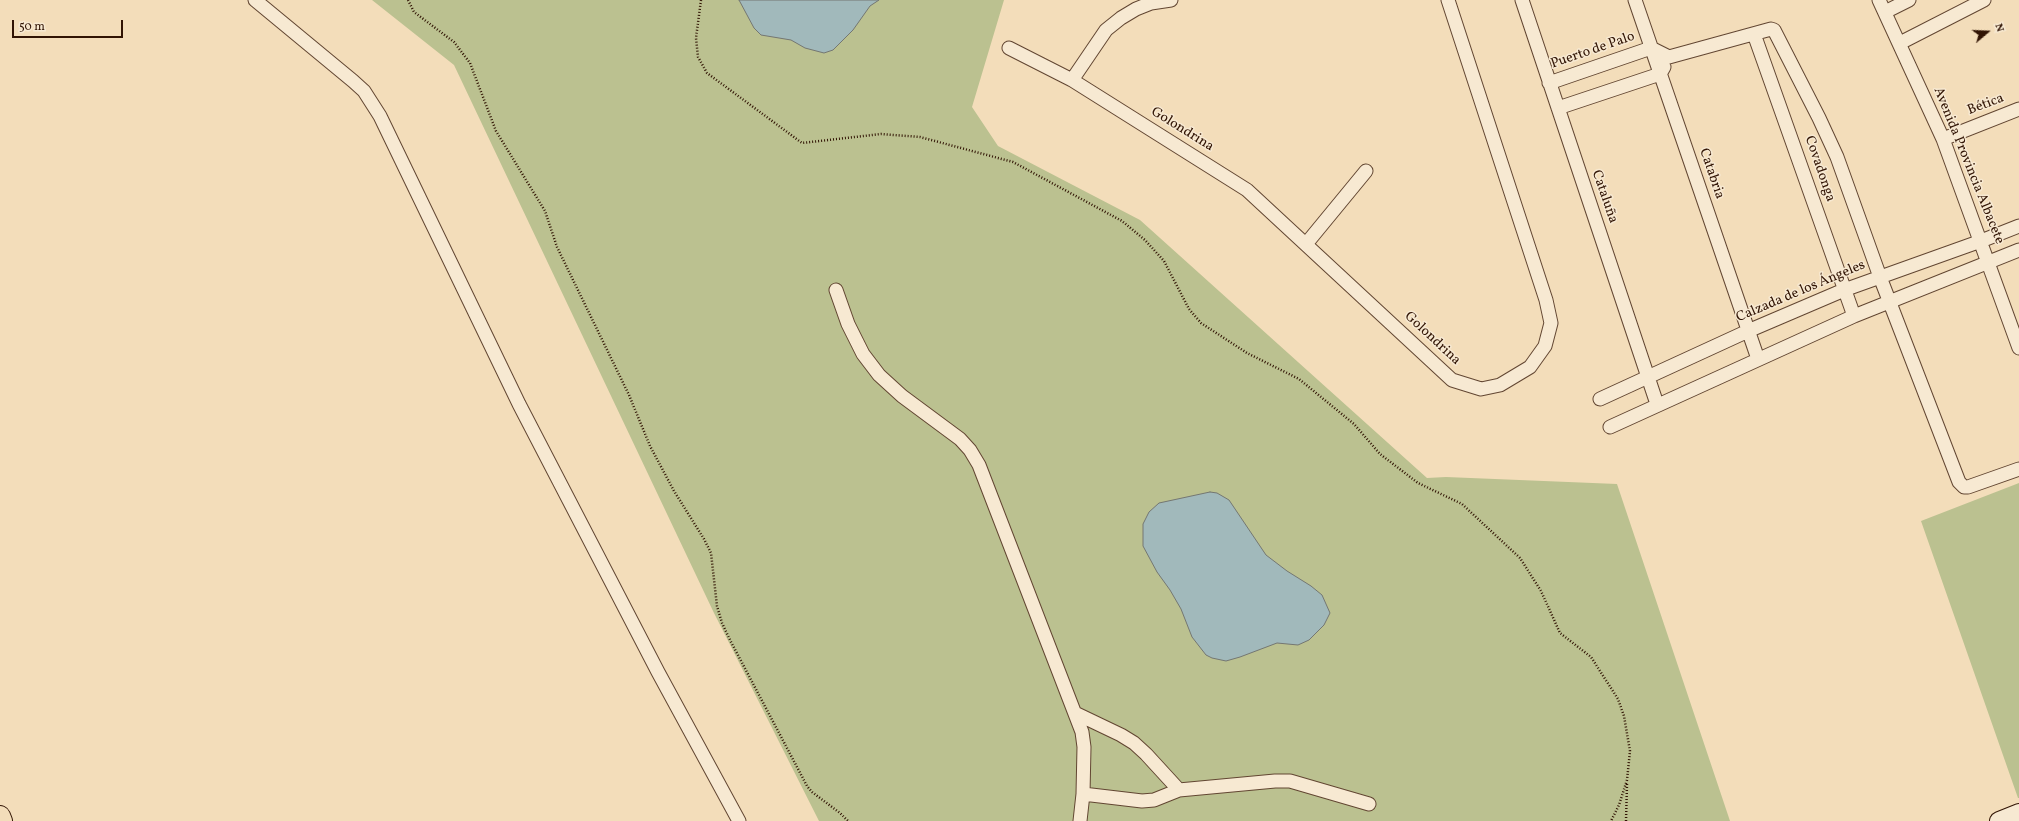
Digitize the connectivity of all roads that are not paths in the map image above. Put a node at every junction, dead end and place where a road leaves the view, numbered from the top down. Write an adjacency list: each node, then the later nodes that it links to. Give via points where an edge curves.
1 (255, 0): 47 (street, via 364,91 380,116 519,404 658,672)
2 (1171, 0): 16 (street, via 1143,6 1106,30)
3 (1448, 0): 24 (street, Golondrina, via 1546,300 1551,322 1545,346 1530,367 1500,384 1481,389 1452,380)
4 (1522, 0): 17 (street, Cataluña)
5 (1635, 0): 13 (street, Catabria)
6 (1879, 0): 9 (street, Avenida Provincia Albacete)
7 (1909, 0): 9 (street)
8 (1984, 0): 11 (street)
9 (1885, 12): 11 (street, Avenida Provincia Albacete)
10 (1754, 34): 14 (street); 27 (street, via 1771,29 1775,31 1828,137); 29 (street, Covadonga)
11 (1900, 42): 20 (street, Avenida Provincia Albacete)
12 (1009, 48): 16 (street, Golondrina)
13 (1651, 48): 14 (street, Puerto de Palo); 15 (street, Catabria); 17 (street, Puerto de Palo)
14 (1669, 57): 15 (street)
15 (1660, 74): 18 (street); 32 (street, Catabria)
16 (1072, 80): 24 (street, Golondrina, via 1247,190)
17 (1549, 83): 18 (street, Cataluña)
18 (1558, 108): 35 (street, Cataluña)
19 (2019, 109): 20 (street, Bética)
20 (1943, 138): 23 (street, Avenida Provincia Albacete)
21 (1366, 171): 24 (street)
22 (2019, 226): 23 (street, Calzada de los Ángeles)
23 (1981, 241): 26 (street, Avenida Provincia Albacete); 27 (street, Calzada de los Ángeles)
24 (1306, 244)
25 (2019, 250): 26 (street)
26 (1989, 262): 30 (street); 33 (street, Avenida Provincia Albacete)
27 (1880, 277): 29 (street, Calzada de los Ángeles); 30 (street)
28 (836, 290): 40 (street, via 848,324 863,354 879,375 902,396 960,439 979,465)
29 (1844, 290): 31 (street, Covadonga); 32 (street, Calzada de los Ángeles)
30 (1889, 301): 31 (street); 39 (street, via 1961,485 1968,487)
31 (1854, 316): 34 (street)
32 (1748, 331): 34 (street, Catabria); 35 (street, Calzada de los Ángeles)
33 (2019, 348)
34 (1758, 359): 37 (street)
35 (1648, 378): 36 (street, Calzada de los Ángeles); 37 (street, Cataluña)
36 (1600, 399)
37 (1657, 404): 38 (street)
38 (1610, 426)
39 (2019, 469)
40 (1075, 713): 41 (street, via 1121,734 1134,743); 42 (street, via 1084,747)
41 (1179, 790): 42 (street, via 1165,797 1142,801); 43 (street, via 1258,781 1290,781)
42 (1083, 794): 48 (street)
43 (1368, 804)
44 (2019, 813): 49 (main road)
45 (0, 816): 46 (main road)
46 (2, 821)
47 (740, 821)
48 (1080, 821)
49 (1999, 821)

